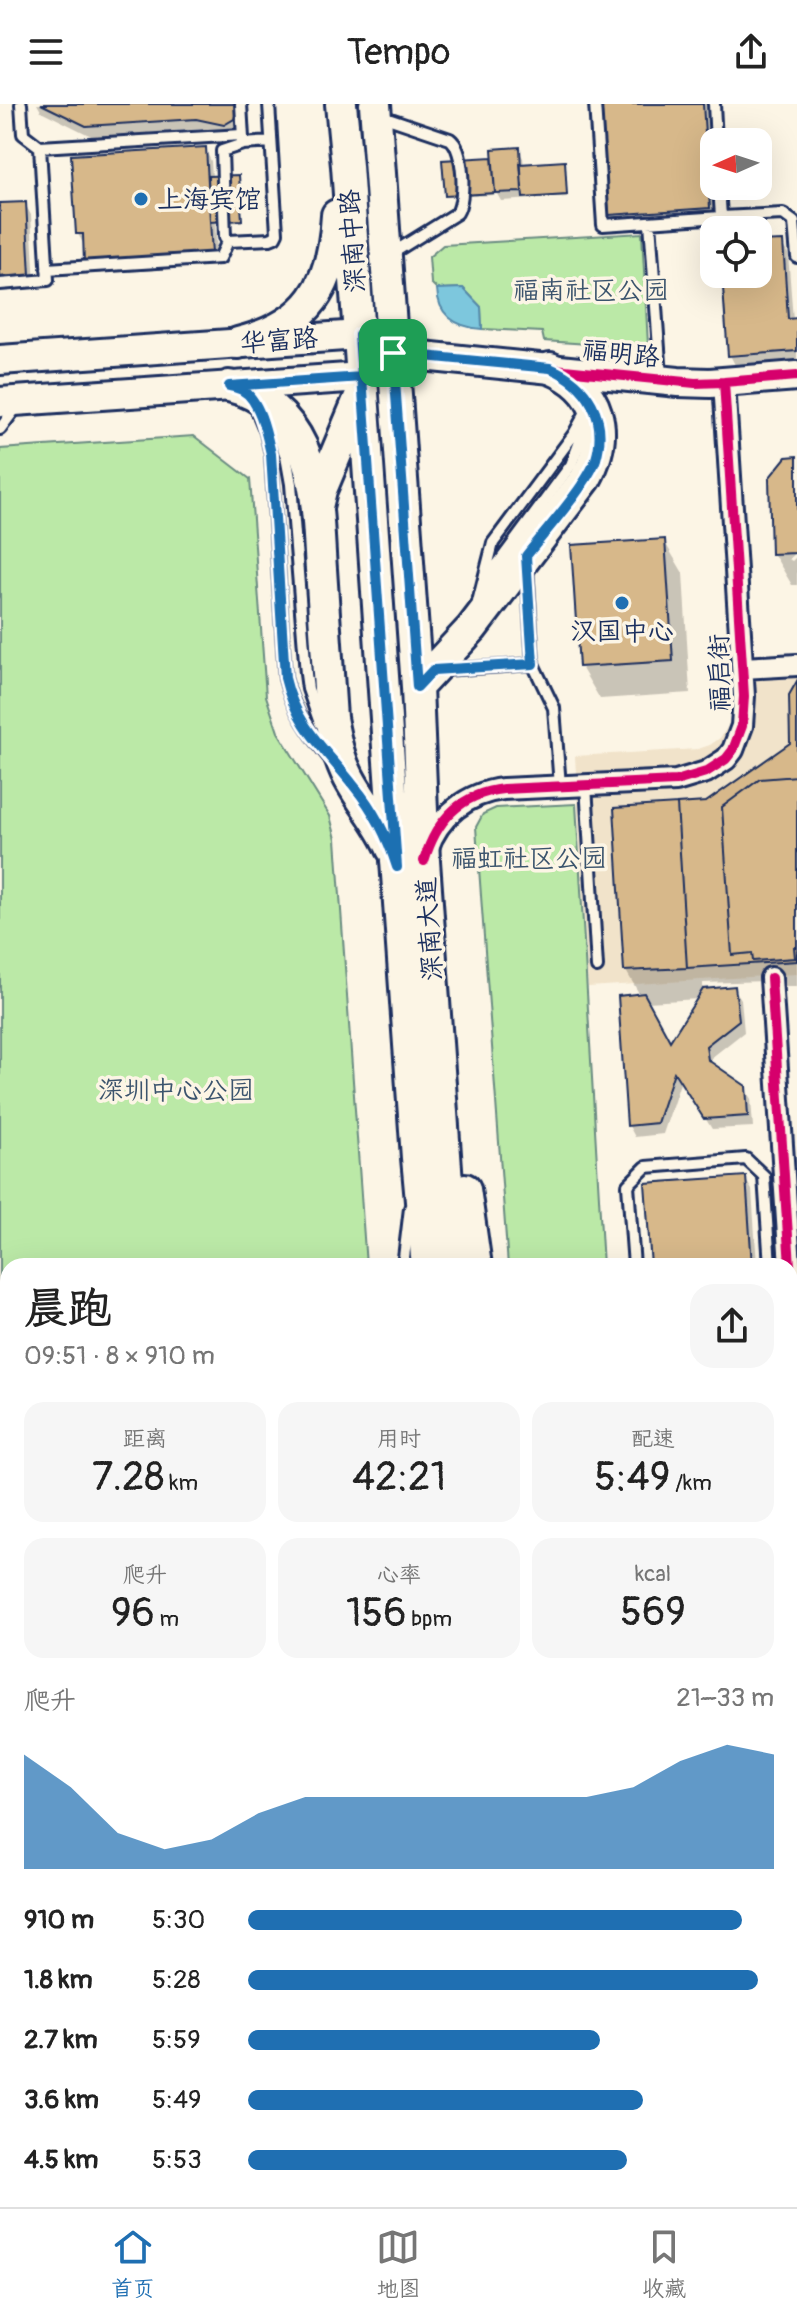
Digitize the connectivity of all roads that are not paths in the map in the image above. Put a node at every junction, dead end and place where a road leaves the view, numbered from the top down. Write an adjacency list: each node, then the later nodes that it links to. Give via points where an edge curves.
1 (21, 104): 11 (lane, via 23,134)
2 (241, 104): 9 (lane)
3 (269, 104): 10 (lane)
4 (341, 104): 12 (main road, 深南中路)
5 (595, 104): 15 (lane, via 603,225)
6 (714, 104): 8 (lane)
7 (376, 109): 17 (main road, 深南中路); 17 (lane, via 450,139 460,155 462,196 457,213)
8 (715, 128)
9 (243, 139): 10 (lane); 11 (lane); 16 (lane, via 220,157)
10 (271, 142): 16 (lane, via 277,233)
11 (40, 147): 19 (lane)
12 (347, 166): 21 (main road, 深南中路); 22 (main road, via 331,264 319,291 290,321)
13 (742, 216): 18 (lane, via 783,214 794,222)
14 (700, 218): 15 (lane)
15 (650, 222): 28 (lane)
16 (228, 241): 19 (lane, via 220,258)
17 (386, 257): 23 (main road, 深南中路)
18 (797, 257)
19 (47, 269): 20 (lane, via 48,280)
20 (0, 284)
21 (359, 335): 22 (main road, 华富路); 23 (main road); 27 (main road, 深南中路)
22 (238, 343): 24 (main road, 华富路)
23 (393, 353): 25 (main road, 福明路); 27 (main road); 41 (main road, 深南大道)
24 (0, 360)
25 (550, 368): 28 (main road, 福明路); 32 (main road, via 570,377)
26 (797, 376): 29 (main road, 福明路)
27 (362, 377): 30 (main road, 华富路); 34 (main road, via 359,399); 45 (main road, 深南大道)
28 (661, 379): 29 (main road, 福明路)
29 (724, 382): 40 (street, 福启街)
30 (236, 388): 31 (main road, 华富路); 34 (main road, via 271,406 295,433); 42 (lane, via 268,415 286,456 308,689); 42 (lane, via 262,418 271,454 289,695 307,729)
31 (10, 402): 33 (lane)
32 (586, 402): 35 (main road, via 593,403 599,419 596,460); 36 (lane, via 574,434 493,543); 36 (lane, via 571,465)
33 (0, 429)
34 (317, 508): 42 (main road, via 331,718)
35 (526, 556): 37 (main road); 38 (lane)
36 (482, 585): 37 (lane)
37 (472, 628): 41 (main road)
38 (533, 664): 41 (lane); 44 (lane, via 554,708)
39 (797, 665): 40 (street)
40 (743, 668): 43 (street, 福启街, via 739,738 717,766 676,781)
41 (425, 679): 45 (main road, 深南大道)
42 (346, 772): 45 (main road)
43 (586, 785): 44 (street, 福启街); 46 (lane)
44 (560, 786): 45 (street, 福启街, via 495,790 470,799 441,823)
45 (410, 864): 48 (main road, 深南大道); 49 (main road, 深南大道)
46 (597, 967)
47 (771, 978): 56 (street)
48 (443, 1125): 52 (main road, 深南大道); 53 (main road, via 465,1190)
49 (417, 1158): 50 (lane); 51 (main road, 深南大道)
50 (404, 1258)
51 (426, 1258)
52 (452, 1258)
53 (475, 1258)
54 (633, 1258): 55 (lane, via 628,1185 646,1167 746,1159 764,1176)
55 (769, 1258)
56 (789, 1258)

